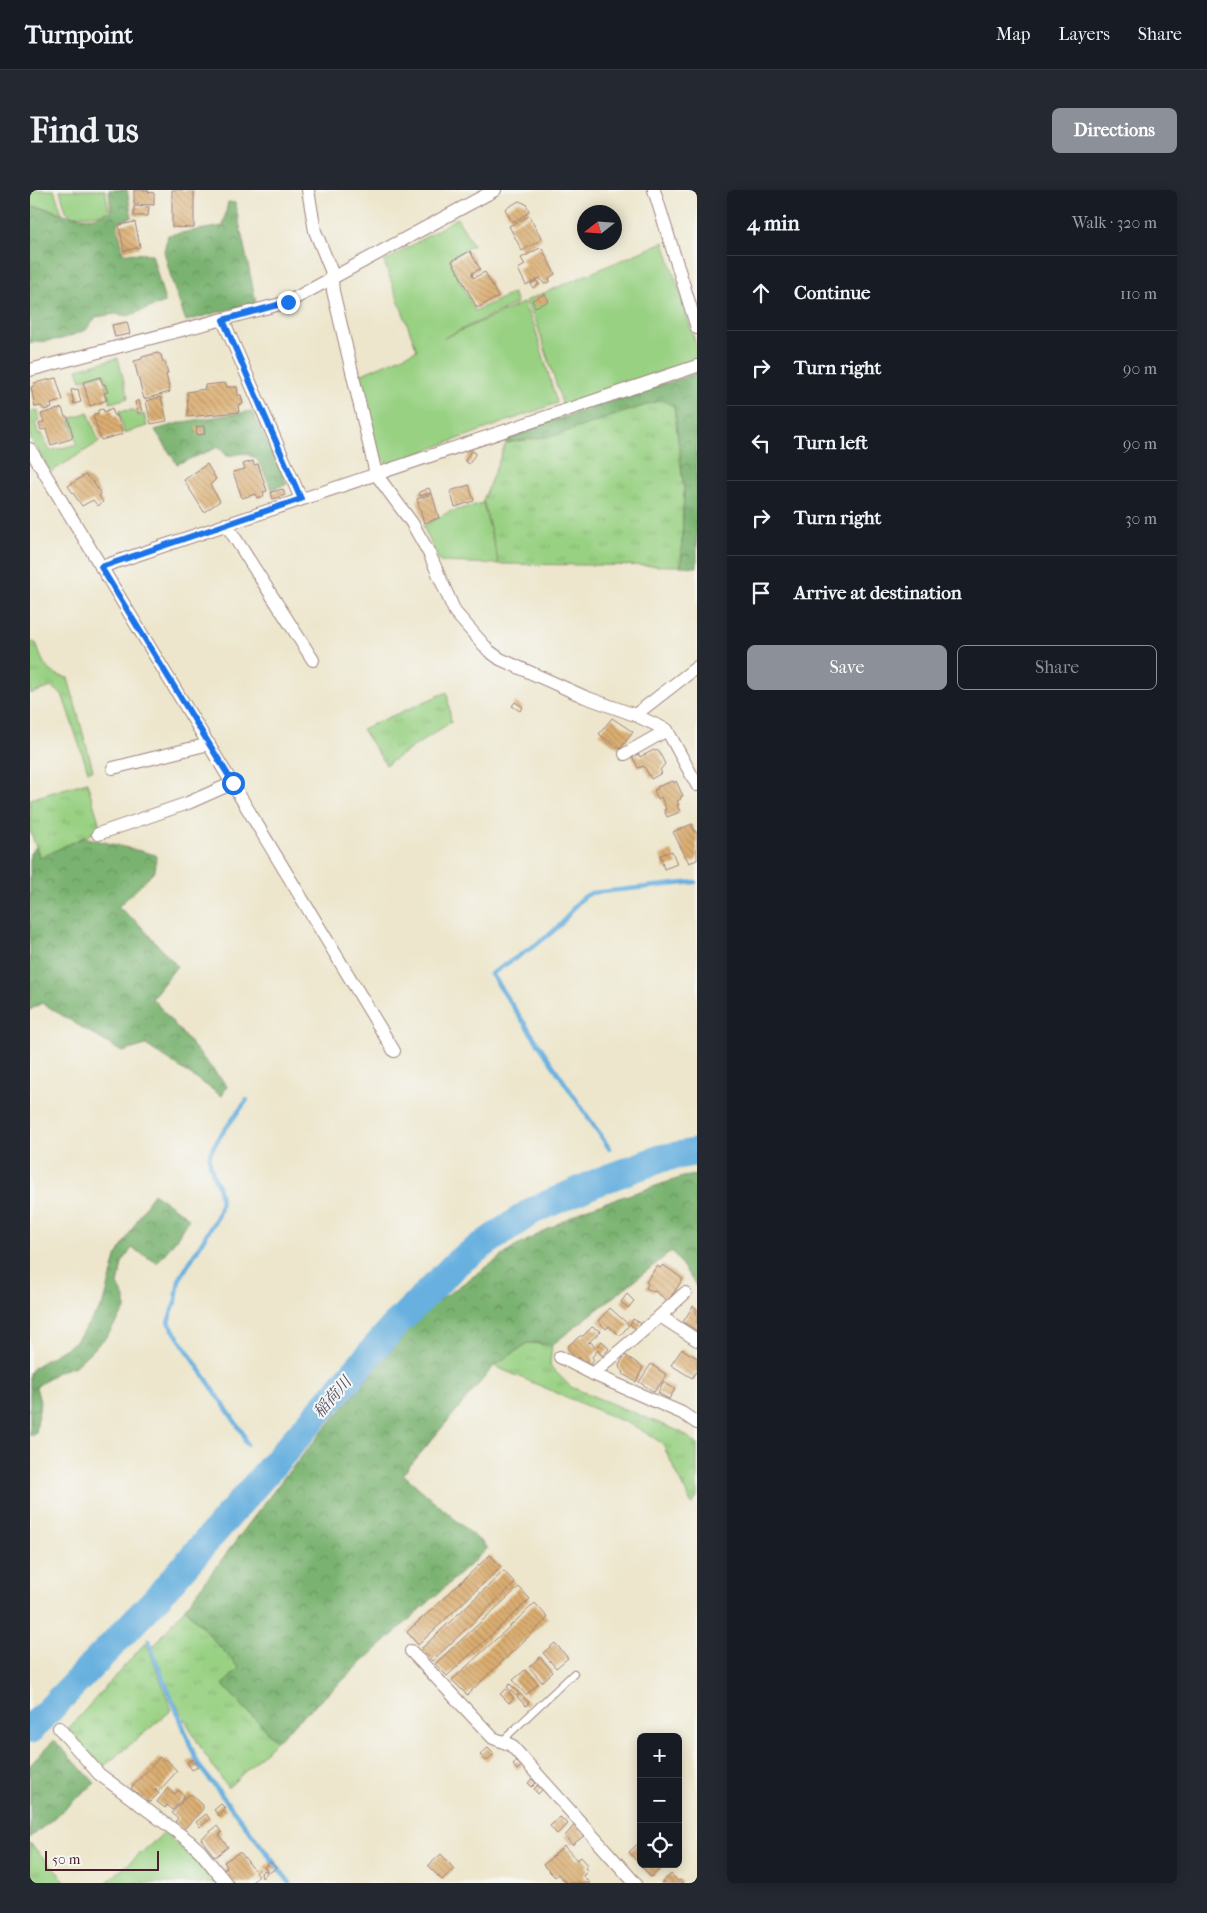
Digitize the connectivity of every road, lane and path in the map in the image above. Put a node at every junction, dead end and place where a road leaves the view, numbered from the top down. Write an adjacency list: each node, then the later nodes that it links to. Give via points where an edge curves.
1 (308, 190): 4 (street, via 315,232 332,270)
2 (495, 190): 4 (street)
3 (654, 190): 6 (street)
4 (332, 278): 5 (street, via 288,302); 10 (street)
5 (223, 320): 8 (street); 11 (street)
6 (697, 328)
7 (697, 366): 10 (street)
8 (30, 370)
9 (30, 450): 13 (street)
10 (376, 474): 11 (street); 16 (street, via 412,523 455,612 489,651 500,659 586,697)
11 (301, 499): 12 (street)
12 (226, 524): 13 (street); 14 (street)
13 (101, 567): 18 (street)
14 (312, 660)
15 (697, 667): 16 (street)
16 (635, 715): 17 (street)
17 (667, 730): 19 (street); 22 (street)
18 (209, 744): 20 (street); 21 (street)
19 (625, 754)
20 (113, 768)
21 (233, 783): 23 (street, via 188,803); 24 (street)
22 (697, 785)
23 (98, 834)
24 (394, 1050)
25 (685, 1293): 26 (street)
26 (660, 1316): 27 (street); 29 (street)
27 (697, 1340)
28 (560, 1357): 29 (street)
29 (593, 1374): 30 (street)
30 (697, 1422)
31 (411, 1651): 34 (street, via 493,1738)
32 (574, 1673): 34 (lane)
33 (59, 1728): 35 (street, via 99,1774 189,1841)
34 (502, 1741): 36 (street, via 511,1745)
35 (226, 1883)
36 (635, 1883)

